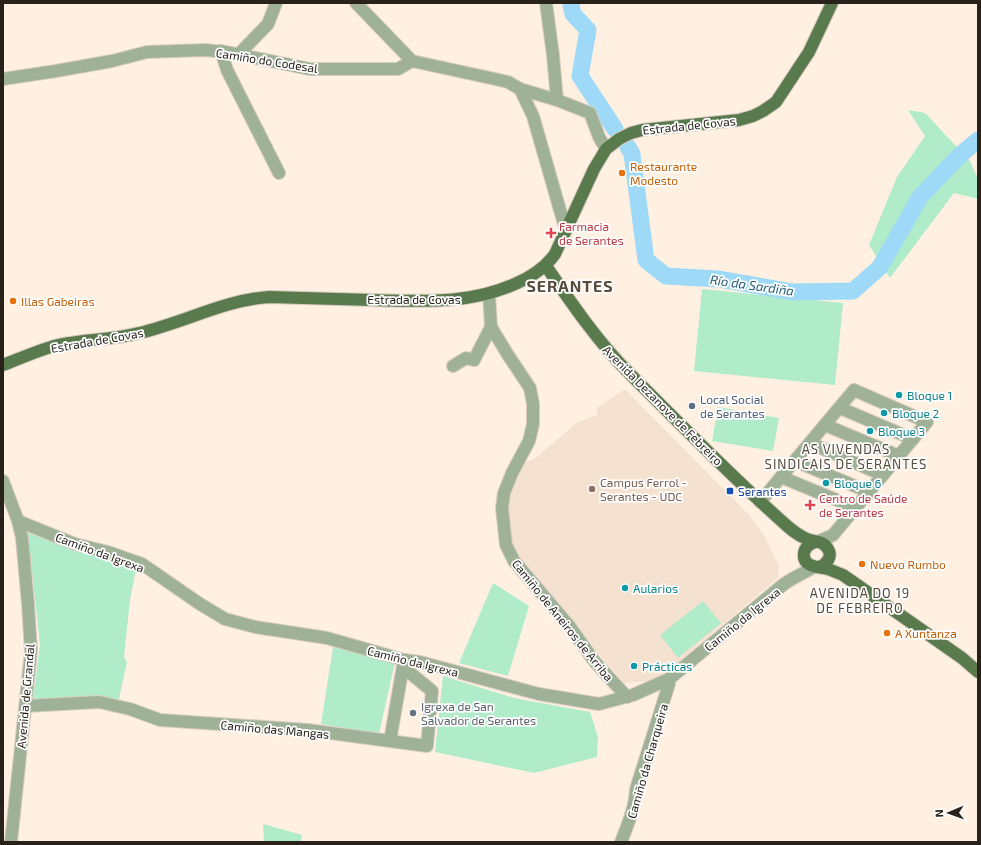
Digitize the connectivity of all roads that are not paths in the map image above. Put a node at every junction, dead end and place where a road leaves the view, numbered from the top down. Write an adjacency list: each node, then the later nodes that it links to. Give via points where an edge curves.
1 (276, 3): 6 (street, via 268,24)
2 (356, 3): 7 (street)
3 (546, 3): 10 (street)
4 (832, 3): 11 (main road, Estrada de Covas, via 809,52 782,94 769,107 740,120 642,130 619,139)
5 (221, 51): 6 (street, Camiño do Codesal); 8 (street, Camiño do Codesal, via 147,52 91,65); 12 (street, via 227,70)
6 (239, 54): 7 (street, Camiño do Codesal, via 310,69 398,69)
7 (412, 61): 9 (street, via 508,82)
8 (3, 79)
9 (520, 89): 10 (street); 13 (street, via 532,116)
10 (556, 100): 11 (street, via 590,113)
11 (606, 149): 13 (main road, Estrada de Covas, via 594,169)
12 (278, 173)
13 (566, 231): 14 (main road, Estrada de Covas)
14 (546, 266): 15 (main road, Estrada de Covas, via 525,280); 29 (main road, Avenida Dezanove de Febreiro, via 612,356)
15 (489, 294): 16 (street, Camiño de Aneiros de Arriba); 17 (main road, Estrada de Covas, via 441,301 257,298 222,306 139,333 57,345)
16 (492, 327): 18 (street, via 474,360 466,358); 43 (street, Camiño de Aneiros de Arriba, via 530,388 533,404 533,424 529,441 504,493 502,508 506,545 514,561 570,627 595,662)
17 (3, 365)
18 (453, 366)
19 (840, 408): 20 (street); 21 (street); 21 (street, via 854,390 927,422)
20 (825, 425): 22 (street); 23 (street)
21 (913, 439): 23 (street)
22 (810, 443): 24 (street); 25 (street)
23 (899, 456): 25 (street)
24 (795, 461): 26 (street); 28 (street)
25 (883, 475): 28 (street)
26 (781, 477): 29 (street); 30 (street)
27 (3, 481): 31 (street, Avenida de Grandal)
28 (869, 492): 30 (street)
29 (760, 502): 32 (main road, Avenida Dezanove de Febreiro)
30 (856, 508): 33 (street)
31 (18, 521): 40 (street, Camiño da Igrexa, via 75,544 142,564 225,619 255,627 327,638); 44 (street, Avenida de Grandal, via 28,597 31,651)
32 (793, 531): 34 (main road, Avenida Dezanove de Febreiro); 35 (main road, Avenida Dezanove de Febreiro)
33 (833, 535): 34 (street); 36 (street)
34 (816, 542): 35 (main road, via 806,547); 36 (main road, via 825,544)
35 (804, 554): 37 (main road, via 807,563); 39 (street)
36 (829, 554): 37 (main road, via 826,563); 38 (main road)
37 (816, 567): 38 (main road); 39 (street)
38 (843, 575): 41 (main road)
39 (792, 579): 42 (street, Camiño da Igrexa)
40 (404, 660): 43 (street, Camiño da Igrexa, via 539,694 598,704); 45 (street); 45 (street, Camiño das Mangas, via 409,672 432,691 427,746)
41 (978, 672)
42 (669, 678): 43 (street, Camiño da Igrexa); 47 (street, Camiño da Charqueira, via 636,789 631,817)
43 (627, 697)
44 (26, 706): 45 (street, Camiño das Mangas, via 99,702 130,709 160,720 308,730); 46 (street, Avenida de Grandal)
45 (390, 741)
46 (11, 842)
47 (621, 842)

